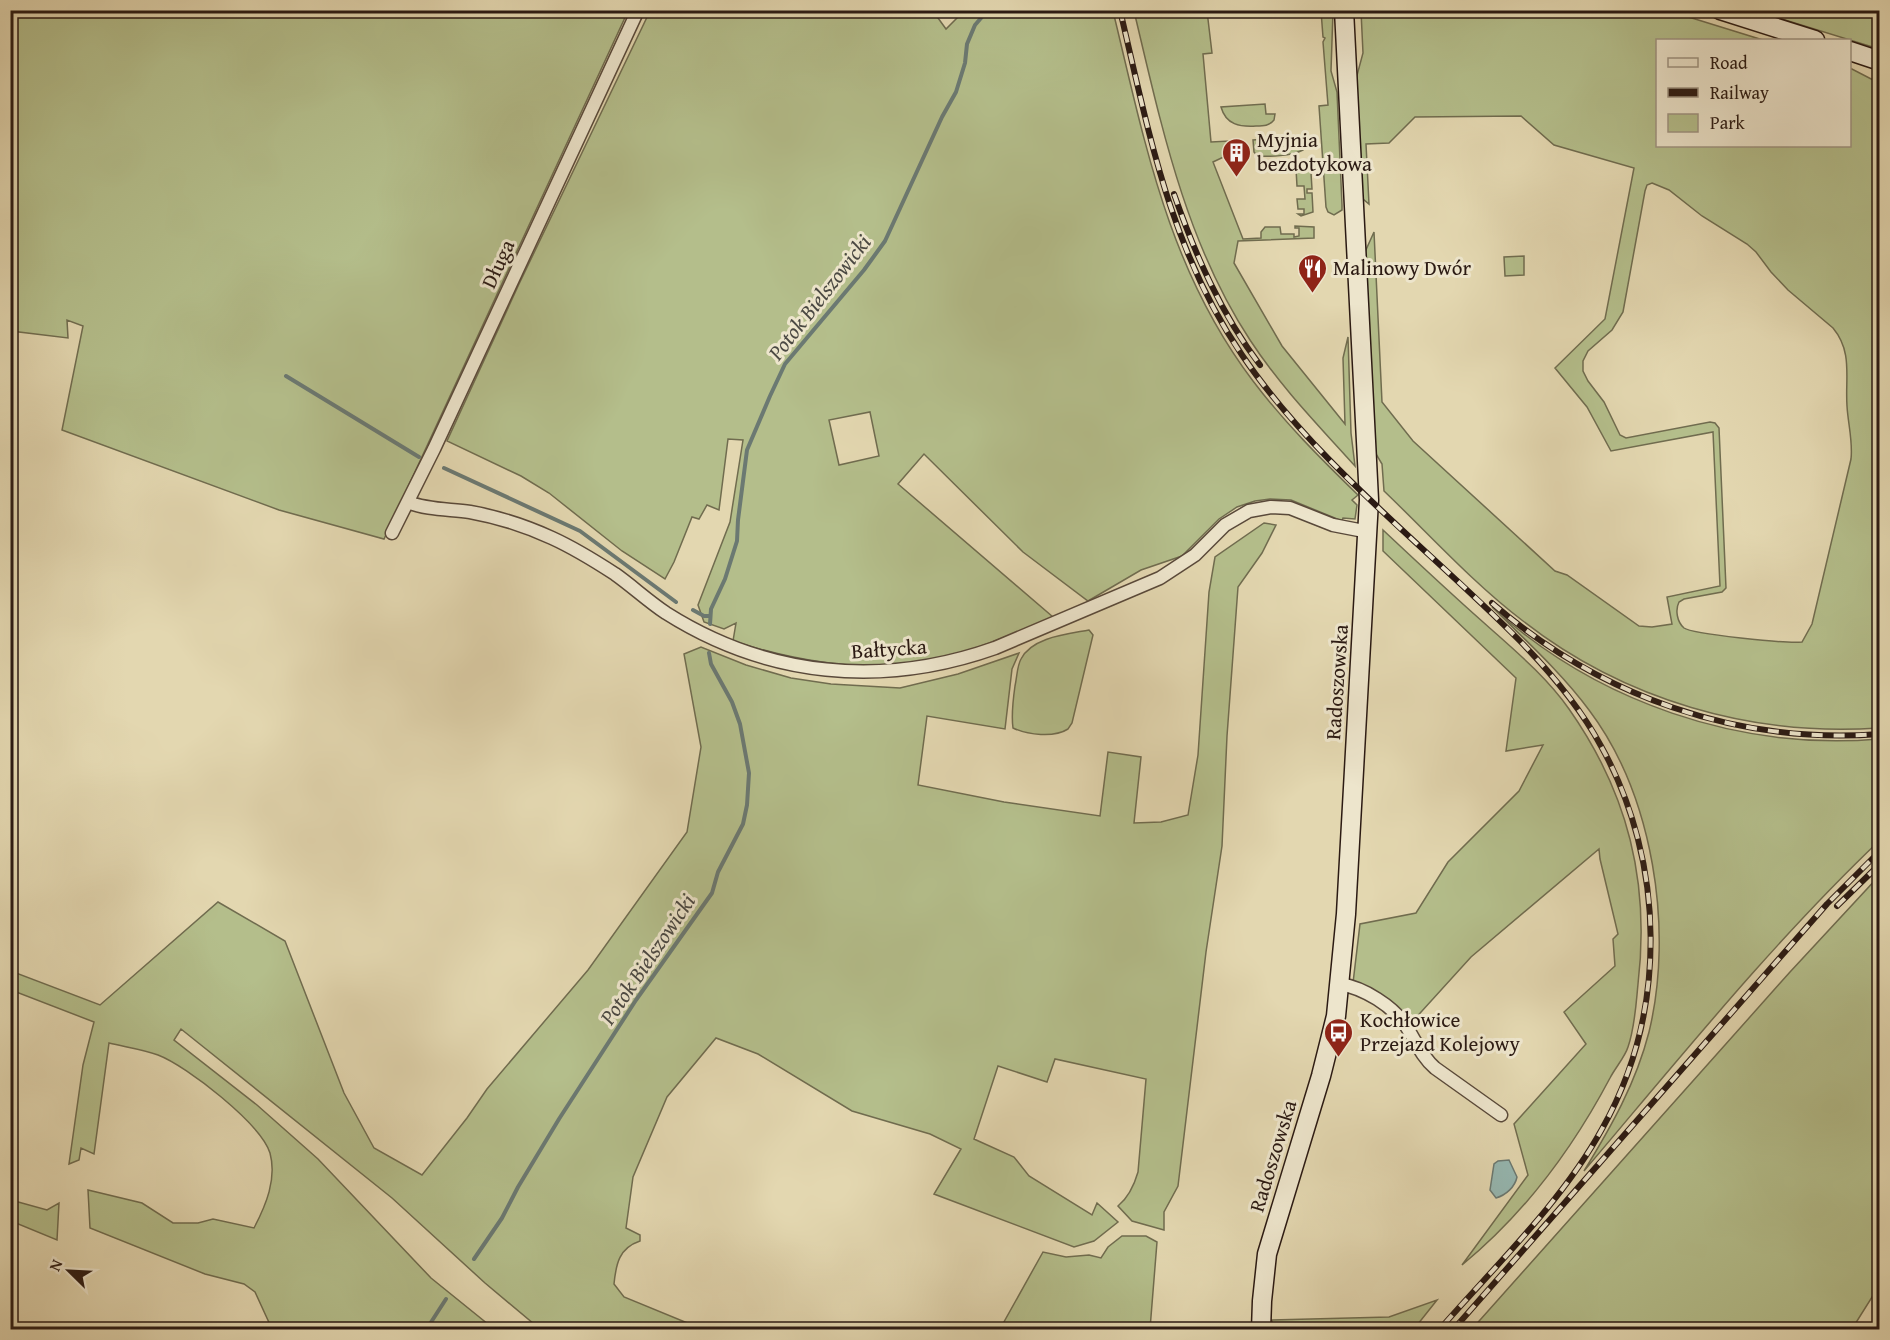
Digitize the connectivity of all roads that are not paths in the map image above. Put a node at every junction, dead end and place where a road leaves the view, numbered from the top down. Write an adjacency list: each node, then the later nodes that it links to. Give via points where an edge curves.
1 (638, 10): 7 (street, Długa)
2 (1720, 10): 4 (street)
3 (1346, 16): 8 (street, Radoszowska)
4 (1812, 39)
5 (1851, 51): 6 (street)
6 (1880, 61)
7 (408, 502): 8 (street, Bałtycka, via 531,529 589,558 711,639 781,663 839,672 932,666 995,648 1167,575 1195,555 1225,525 1250,511 1290,508 1333,525); 9 (street, Długa)
8 (1369, 532): 10 (street, Radoszowska)
9 (392, 533)
10 (1340, 984): 11 (street, via 1387,1007 1404,1023 1434,1068); 12 (street, Radoszowska, via 1327,1056 1267,1254)
11 (1501, 1115)
12 (1261, 1329)

